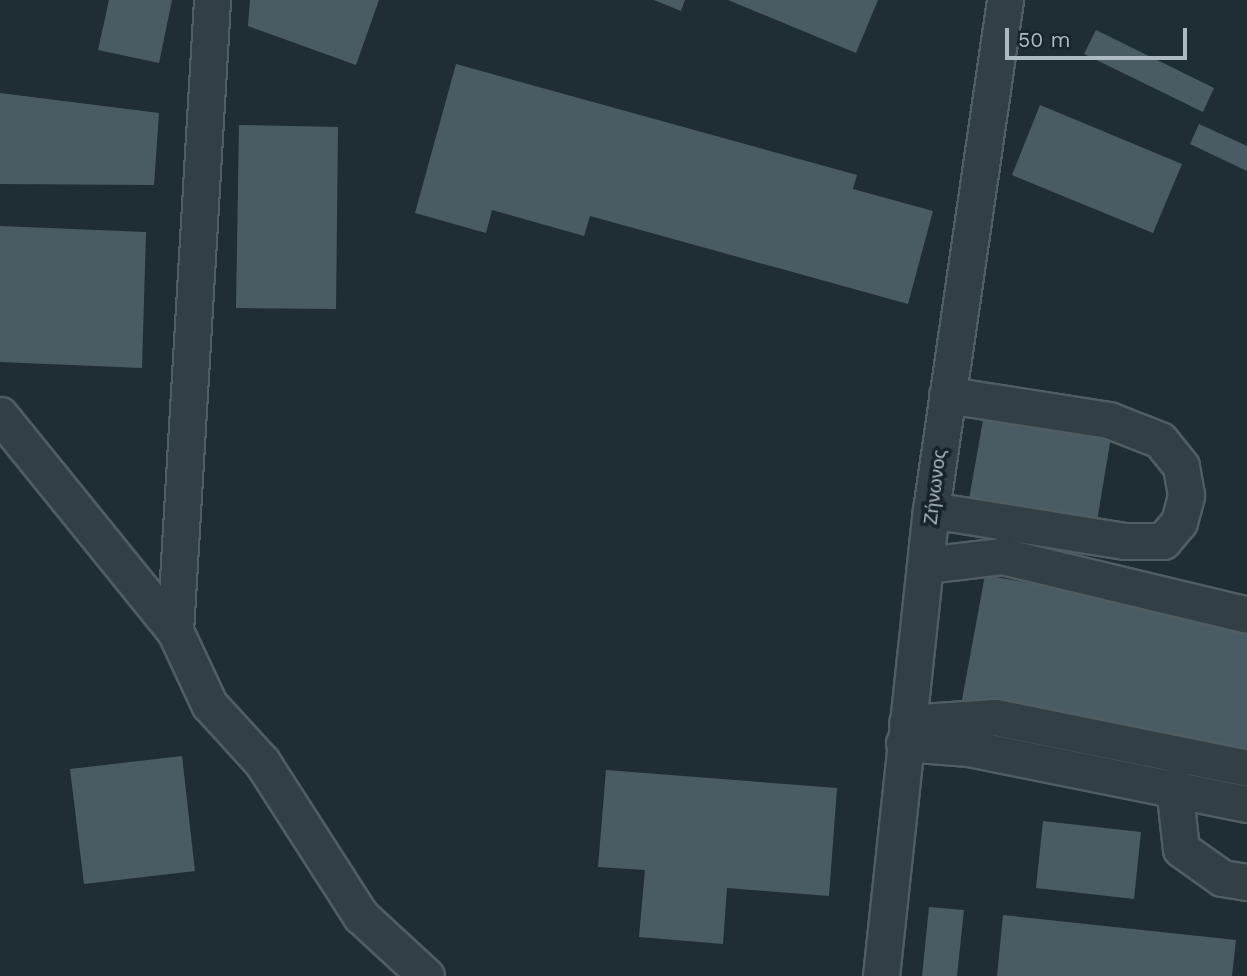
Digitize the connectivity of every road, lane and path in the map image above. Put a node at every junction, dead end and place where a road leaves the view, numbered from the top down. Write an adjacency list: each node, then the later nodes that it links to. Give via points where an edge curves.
1 (212, 0): 8 (street)
2 (1006, 0): 3 (street, Ζήνωνος)
3 (947, 395): 5 (street, Ζήνωνος); 5 (street, via 1109,420 1160,440 1181,466 1186,495 1179,522 1163,541 1125,541)
4 (0, 415): 8 (street)
5 (931, 510): 6 (street, Ζήνωνος)
6 (926, 565): 7 (street, via 1002,556); 9 (street, Ζήνωνος)
7 (1247, 615)
8 (175, 631): 14 (street, via 209,704 262,762 361,916)
9 (905, 733): 10 (street, via 995,716); 11 (street); 15 (street, Ζήνωνος)
10 (1247, 768)
11 (1174, 786): 12 (street); 13 (street, via 1181,849 1222,878)
12 (1247, 804)
13 (1247, 882)
14 (426, 976)
15 (881, 976)

